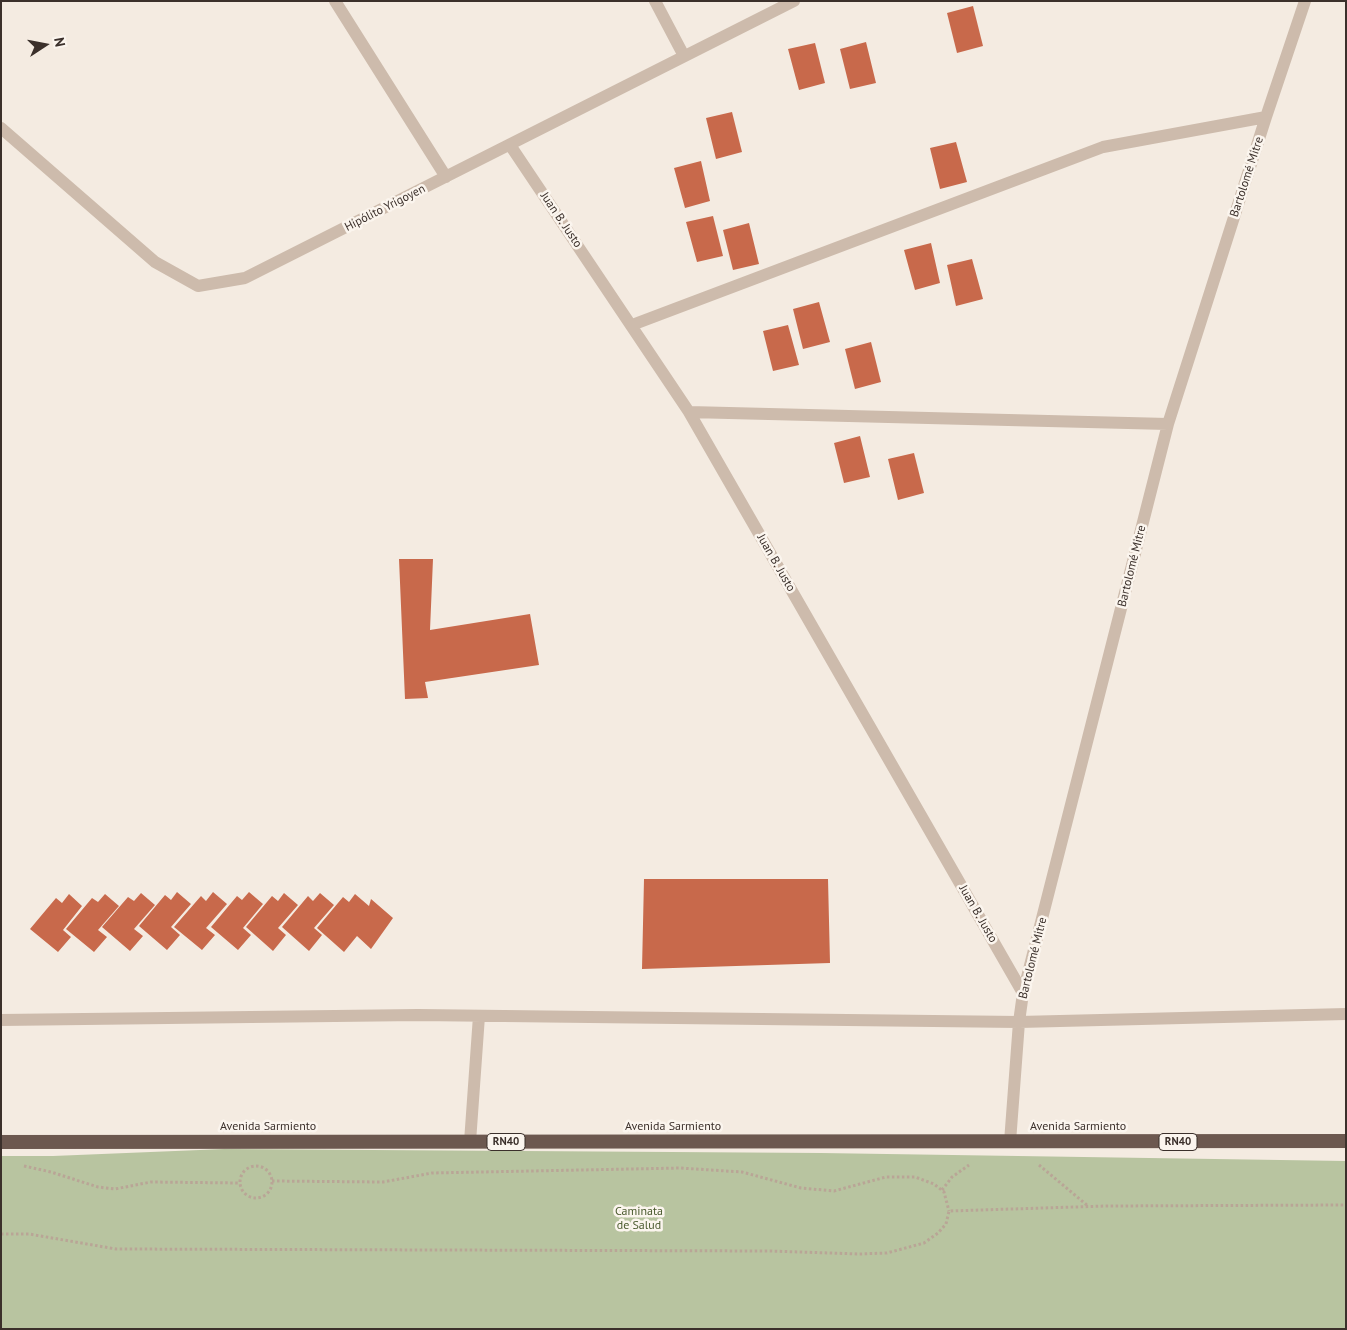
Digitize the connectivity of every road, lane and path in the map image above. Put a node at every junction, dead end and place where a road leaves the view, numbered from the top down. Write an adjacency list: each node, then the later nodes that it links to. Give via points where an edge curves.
1 (335, 1): 9 (street)
2 (655, 1): 5 (street)
3 (794, 1): 5 (street, Hipólito Yrigoyen)
4 (1306, 1): 6 (street, Bartolomé Mitre)
5 (684, 56): 8 (street, Hipólito Yrigoyen)
6 (1266, 117): 10 (street, via 1103,147); 12 (street, Bartolomé Mitre)
7 (1, 128): 9 (street, Hipólito Yrigoyen, via 154,262 198,286 245,278)
8 (510, 145): 9 (street, Hipólito Yrigoyen); 10 (street, Juan B. Justo)
9 (446, 177)
10 (632, 325): 11 (street, Juan B. Justo)
11 (689, 412): 12 (street); 13 (street, Juan B. Justo)
12 (1168, 424): 13 (street, Bartolomé Mitre)
13 (1023, 993): 17 (street, Bartolomé Mitre)
14 (1346, 1014): 17 (street)
15 (479, 1016): 16 (street); 17 (street); 20 (street)
16 (1, 1020)
17 (1019, 1022): 21 (street, Bartolomé Mitre)
18 (1346, 1141): 21 (highway, Avenida Sarmiento / RN40)
19 (1, 1142): 20 (highway, Avenida Sarmiento / RN40)
20 (470, 1142): 21 (highway, Avenida Sarmiento / RN40)
21 (1010, 1142)
22 (1037, 1163): 29 (path)
23 (970, 1164): 27 (path, via 952,1177)
24 (17, 1166): 26 (path, via 115,1189 151,1182)
25 (272, 1181): 26 (path, via 271,1190 257,1198 247,1195); 26 (path, via 268,1170 259,1165 244,1171); 27 (path, via 383,1182 432,1173 680,1168 742,1172 801,1188 834,1191 886,1177 915,1177)
26 (240, 1183)
27 (942, 1190): 30 (path)
28 (1346, 1204): 29 (path)
29 (1088, 1207): 30 (path)
30 (949, 1211): 31 (path, via 946,1224 924,1243 906,1249 859,1254 116,1249 29,1234)
31 (1, 1234)

